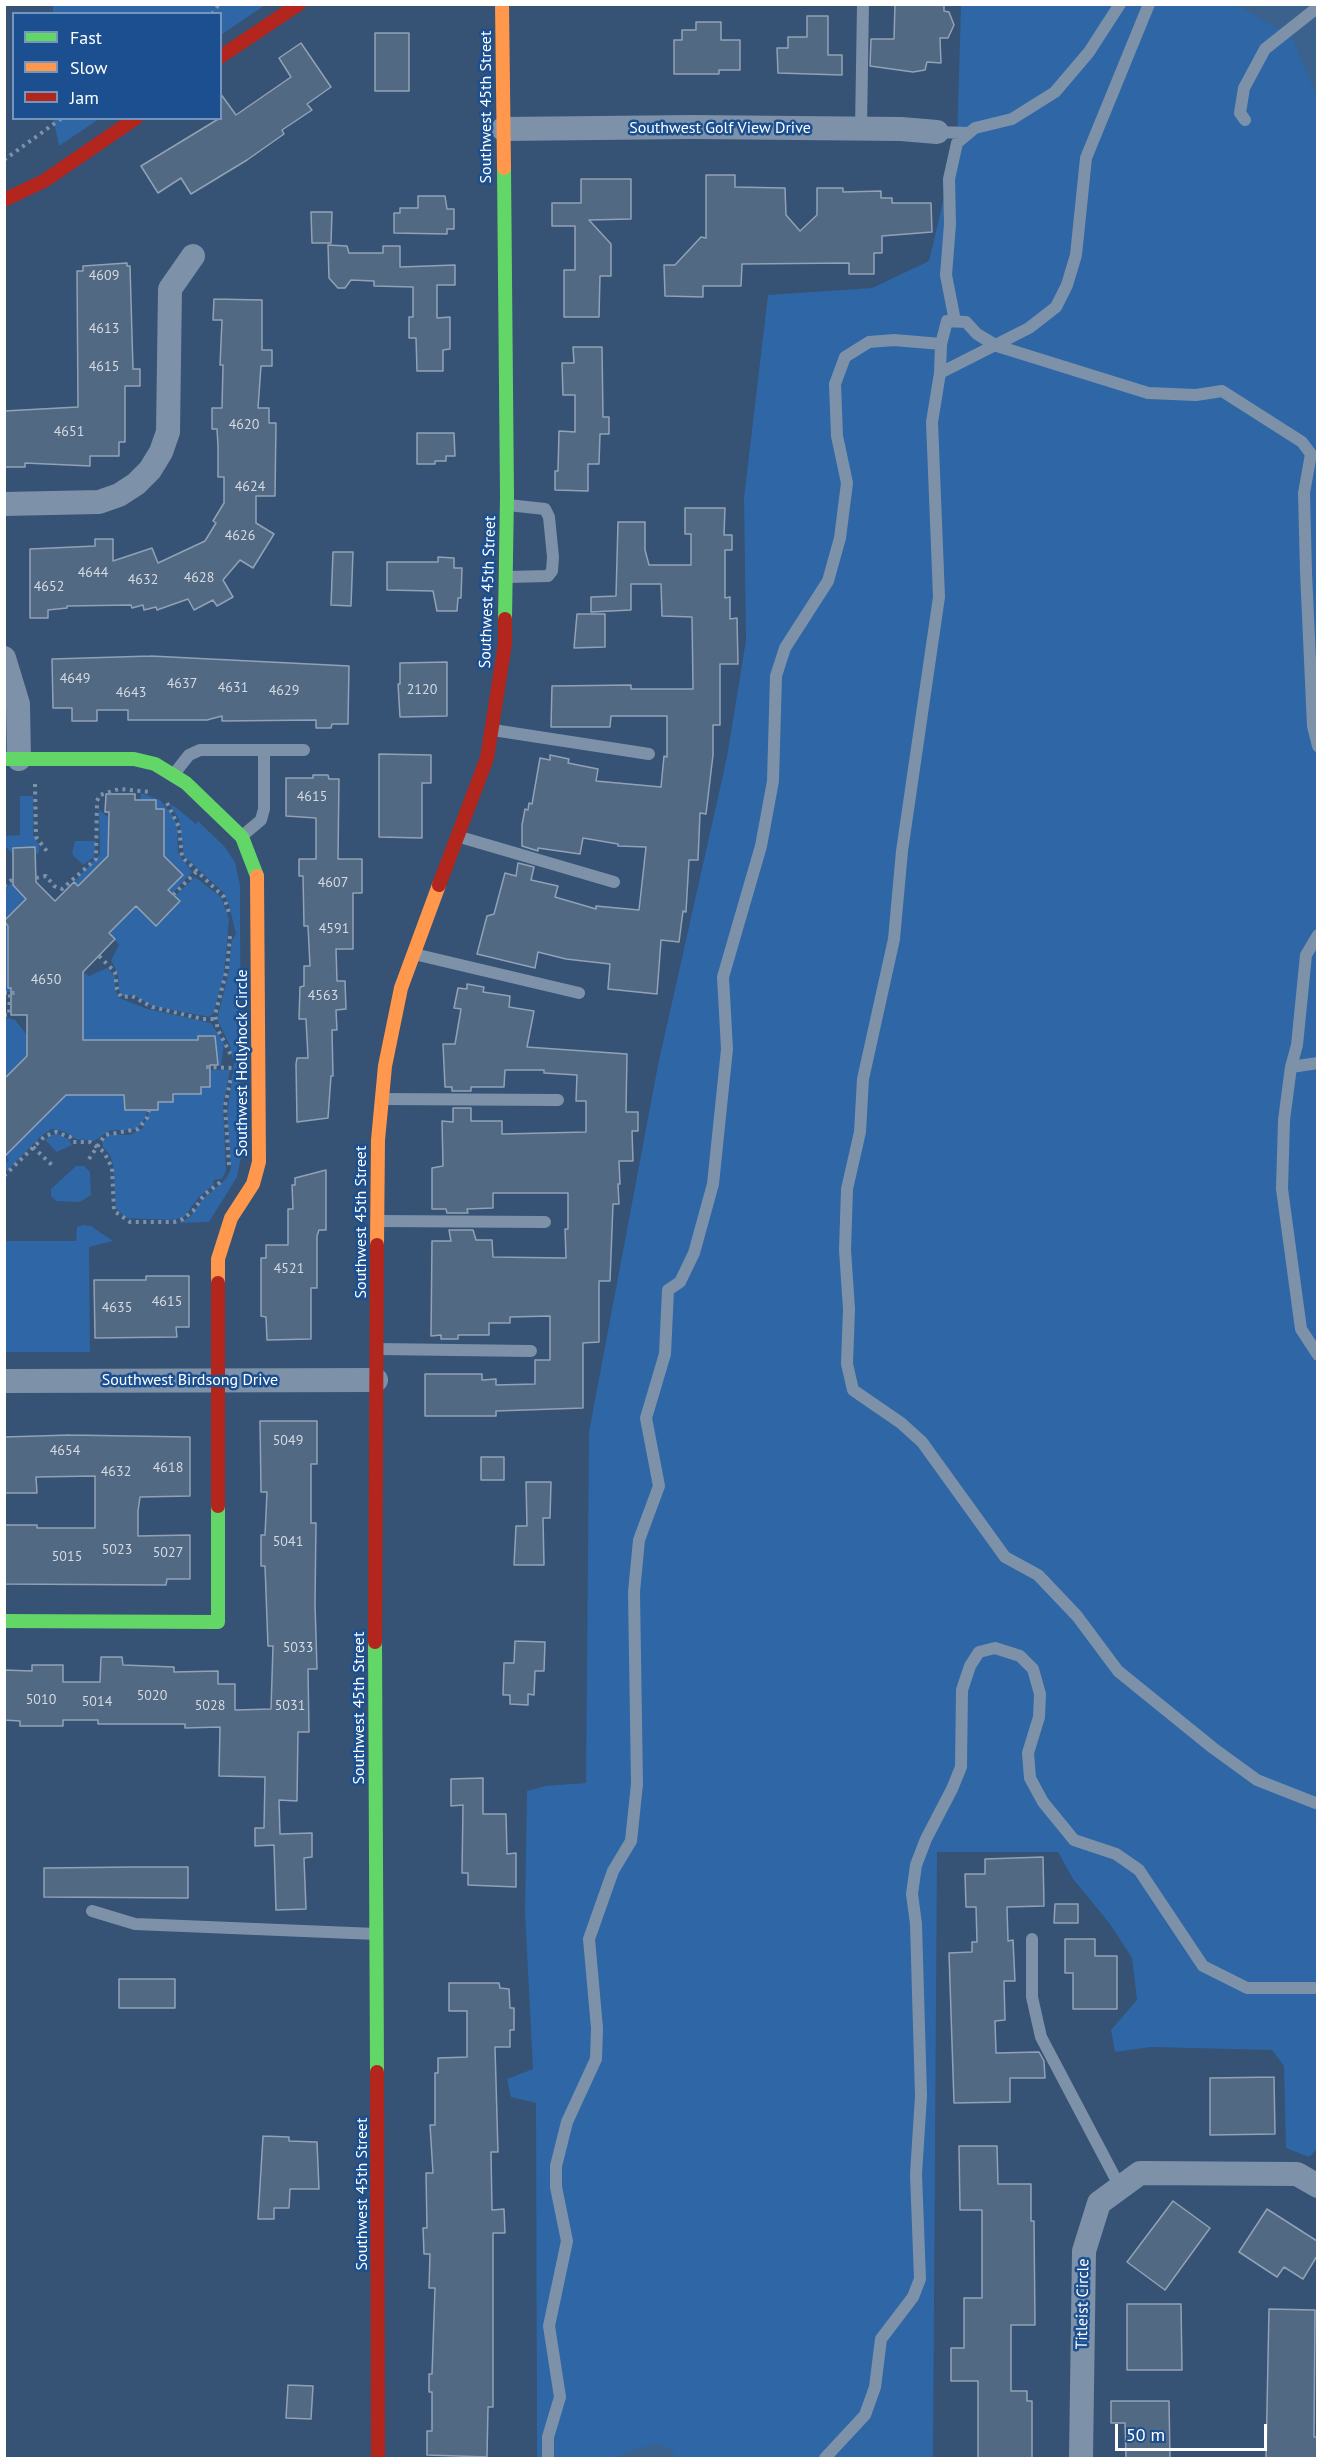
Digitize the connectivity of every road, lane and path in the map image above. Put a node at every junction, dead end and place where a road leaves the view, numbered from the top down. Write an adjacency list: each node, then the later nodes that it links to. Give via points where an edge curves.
1 (298, 4): 7 (street)
2 (502, 4): 12 (street, Southwest 45th Street)
3 (863, 4): 11 (lane)
4 (1120, 4): 14 (lane, via 1089,52 1055,92 1012,118)
5 (1149, 4): 20 (lane, via 1086,158 1076,255 1067,285 1056,307)
6 (1317, 7): 10 (lane, via 1264,49 1244,88 1240,114)
7 (222, 56)
8 (59, 120): 15 (path)
9 (133, 120): 16 (street, via 44,181)
10 (1245, 120)
11 (861, 128): 12 (street, Southwest Golf View Drive); 13 (street, Southwest Golf View Drive)
12 (502, 129): 25 (street, Southwest 45th Street)
13 (937, 132): 14 (lane)
14 (969, 133): 18 (lane, via 957,142 950,179 946,275)
15 (4, 160)
16 (4, 200)
17 (193, 256): 24 (street, via 170,289 170,422 161,452 150,470 127,489 99,502)
18 (956, 321): 19 (lane, via 947,321); 20 (lane, via 966,322)
19 (941, 344): 21 (lane); 85 (lane, via 868,342 845,357 835,384 837,436 847,483 840,538 828,581 785,648 776,676 773,781 761,846 723,977 727,1049 713,1184 694,1253 680,1282 668,1290 665,1354 646,1418 659,1486 639,1540 634,1592 638,1784 632,1841 613,1871 589,1939 596,2059 567,2122 556,2166 556,2187 567,2241 549,2326 560,2397 548,2437)
20 (997, 346): 21 (lane); 22 (lane, via 1148,393 1196,395 1222,391)
21 (940, 373): 77 (lane, via 932,422 939,597 902,851 894,939 869,1047 860,1132 847,1189 847,1364 853,1390 922,1442 1005,1557 1038,1575 1077,1616 1119,1671 1257,1780)
22 (1314, 453): 23 (lane); 29 (lane, via 1304,493)
23 (1317, 469)
24 (4, 504)
25 (507, 506): 26 (street, Southwest 45th Street); 26 (lane, via 545,508 553,557 548,576)
26 (506, 577): 28 (street, Southwest 45th Street, via 505,644)
27 (4, 658): 33 (street, via 18,704)
28 (492, 730): 32 (lane); 38 (street, Southwest 45th Street, via 487,758)
29 (1317, 746)
30 (264, 750): 31 (lane); 34 (lane, via 200,750 189,755); 39 (lane, via 264,809 261,820)
31 (304, 750)
32 (649, 754)
33 (12, 759): 34 (street, Southwest Hollyhock Circle, via 134,759)
34 (174, 774): 39 (street, Southwest Hollyhock Circle)
35 (35, 780): 40 (path, via 35,832)
36 (97, 789): 37 (path)
37 (98, 798): 41 (path, via 119,789 158,796 177,818 179,852); 42 (path, via 96,859 62,889 46,876)
38 (459, 836): 44 (lane); 50 (street, Southwest 45th Street)
39 (242, 837): 73 (street, Southwest Hollyhock Circle, via 256,870 258,890 259,1162 253,1184 231,1218 218,1259)
40 (49, 854)
41 (196, 872): 46 (path); 47 (path, via 224,897)
42 (36, 878)
43 (13, 879): 45 (path)
44 (614, 882)
45 (4, 885)
46 (173, 895)
47 (231, 923)
48 (230, 932): 55 (path, via 227,969)
49 (1317, 936): 58 (lane, via 1306,955 1297,1045)
50 (413, 954): 53 (lane); 60 (street, Southwest 45th Street, via 401,988)
51 (99, 956): 55 (path, via 116,972 121,997 135,997 144,1005 192,1017)
52 (4, 993): 54 (path, via 12,993 9,1015)
53 (579, 993)
54 (4, 1015)
55 (215, 1019): 59 (path, via 230,1053)
56 (1317, 1063): 58 (lane)
57 (206, 1067): 59 (path)
58 (1291, 1067): 72 (lane, via 1284,1120 1282,1189 1301,1329)
59 (232, 1068): 63 (path, via 225,1106 228,1172 187,1216 174,1222 130,1222 118,1215 112,1203 112,1168)
60 (382, 1099): 61 (lane); 68 (street, Southwest 45th Street)
61 (558, 1100)
62 (149, 1110): 63 (path, via 138,1129 105,1135)
63 (96, 1146): 64 (path, via 73,1142 56,1132); 65 (path)
64 (33, 1147): 66 (path); 67 (path)
65 (89, 1159)
66 (54, 1167)
67 (4, 1176)
68 (377, 1221): 69 (lane); 70 (street, Southwest 45th Street)
69 (545, 1222)
70 (376, 1349): 71 (lane); 74 (street, Southwest 45th Street)
71 (531, 1351)
72 (1317, 1355)
73 (218, 1380): 74 (street, Southwest Birdsong Drive); 75 (street, Southwest Birdsong Drive); 76 (street, Southwest Hollyhock Circle, via 218,1622)
74 (376, 1380): 79 (street, Southwest 45th Street)
75 (4, 1381)
76 (4, 1621)
77 (1317, 1804)
78 (92, 1911): 79 (lane, via 135,1924)
79 (377, 1934): 84 (street, Southwest 45th Street)
80 (1032, 1939): 83 (lane, via 1032,1997 1041,2037)
81 (1317, 1988): 86 (lane, via 1247,1988 1203,1966 1139,1870 1116,1854 1074,1840 1043,1802 1030,1778 1028,1753 1041,1694 1033,1669 1020,1656 995,1648 979,1652 963,1689 961,1767 926,1839 916,1865 912,1894 921,2096 916,2174 921,2279 881,2339 875,2387 865,2415)
82 (1317, 2186): 83 (street, Titleist Circle, via 1297,2174 1140,2173)
83 (1120, 2187): 87 (street, Titleist Circle, via 1099,2203 1084,2251)
84 (378, 2458)
85 (548, 2458)
86 (825, 2458)
87 (1081, 2458)

